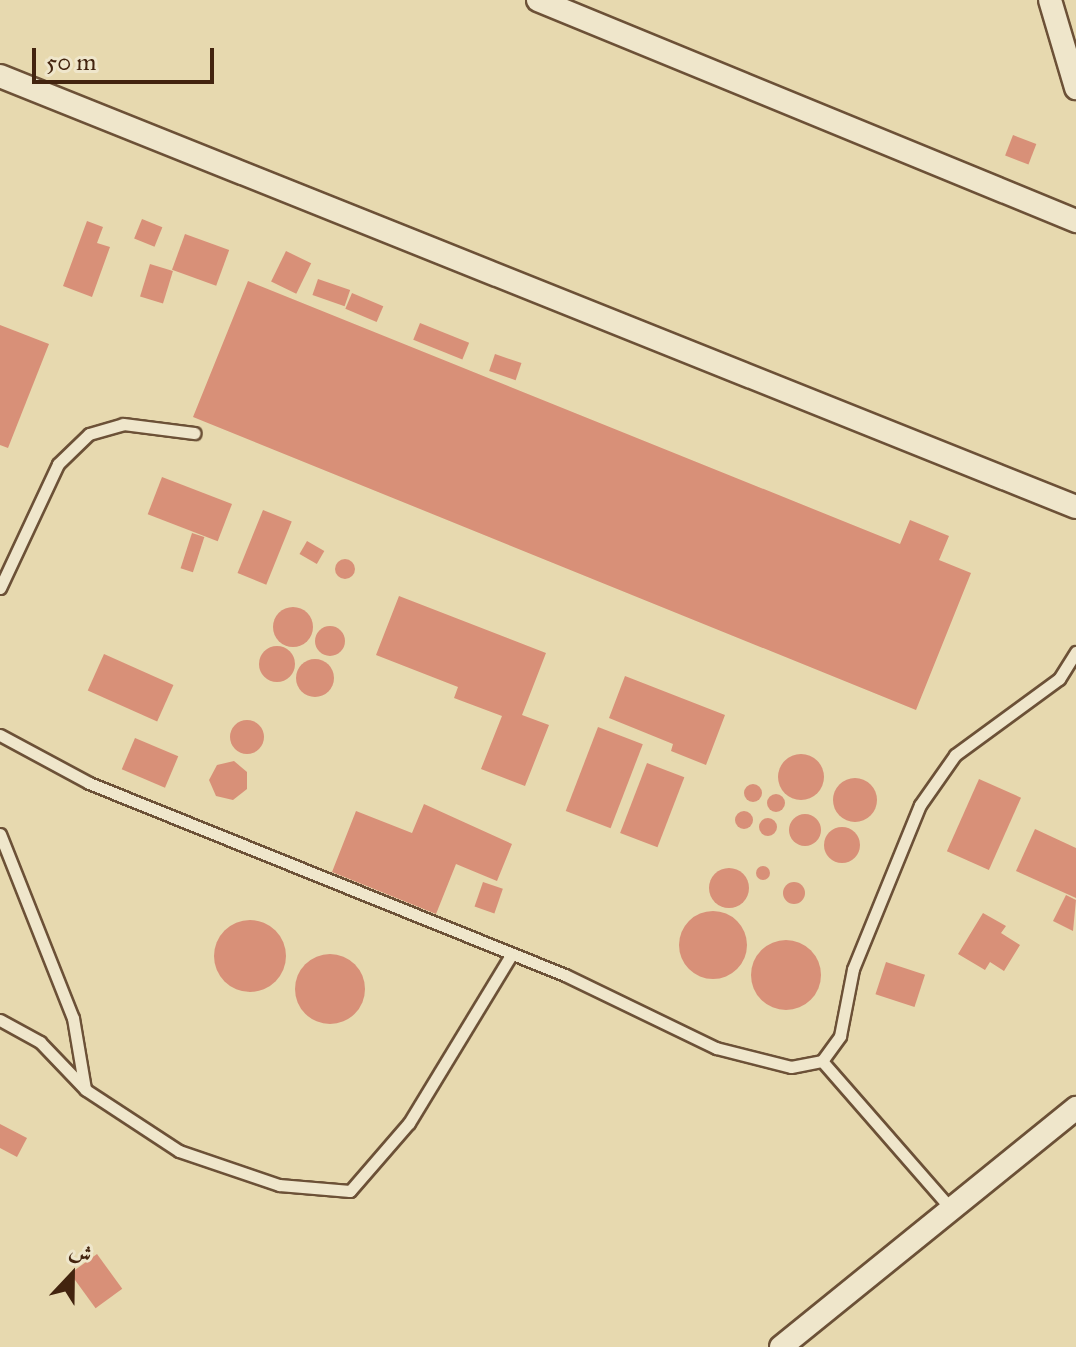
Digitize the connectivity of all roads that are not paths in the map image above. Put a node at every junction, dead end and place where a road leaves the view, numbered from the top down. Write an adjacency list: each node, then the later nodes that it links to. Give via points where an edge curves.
1 (538, 0): 5 (street)
2 (1050, 0): 4 (street)
3 (0, 76): 7 (street)
4 (1076, 88)
5 (1076, 221)
6 (194, 433): 8 (lane, via 123,424 89,434 58,464)
7 (1076, 507)
8 (0, 588)
9 (1076, 652): 14 (lane, via 1059,679 955,755 920,805 853,969 840,1036)
10 (0, 735): 12 (lane, via 89,783)
11 (0, 834): 15 (lane, via 73,1018)
12 (511, 955): 14 (lane, via 578,981 716,1048 791,1067); 15 (lane, via 417,1111 350,1191 279,1185 179,1151)
13 (0, 1020): 15 (lane, via 40,1042)
14 (822, 1061): 17 (lane)
15 (86, 1090)
16 (1076, 1108): 17 (street)
17 (951, 1209): 18 (street)
18 (781, 1347)

